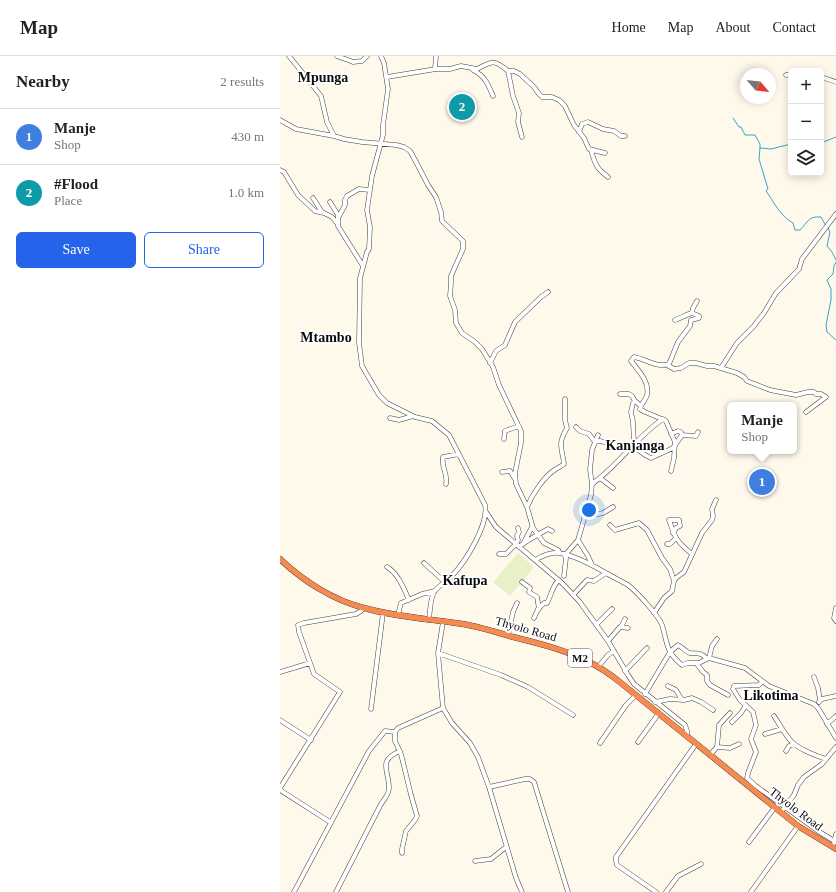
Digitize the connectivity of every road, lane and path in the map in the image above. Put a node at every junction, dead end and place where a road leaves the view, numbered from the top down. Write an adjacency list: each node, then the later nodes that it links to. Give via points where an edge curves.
1 (289, 56): 15 (street, via 321,96 327,122)
2 (337, 56): 3 (street, via 353,62 362,61)
3 (367, 56)
4 (381, 56): 9 (street)
5 (436, 56): 7 (street)
6 (469, 68): 7 (street, via 461,66); 8 (street, via 477,69 492,62); 12 (street, via 487,81)
7 (435, 69): 9 (street)
8 (508, 71): 14 (street, via 520,74 542,96 560,100); 17 (street, via 519,113 518,122)
9 (388, 77): 18 (street)
10 (824, 78): 11 (street)
11 (836, 82)
12 (493, 96)
13 (280, 120): 15 (street, via 296,128)
14 (579, 132): 16 (street, via 582,124 588,122); 19 (street)
15 (334, 136): 18 (street)
16 (625, 136)
17 (522, 137)
18 (381, 144): 23 (street); 35 (street, via 400,145 410,152 436,197 442,212 442,221 463,241 463,249 451,273 450,296 458,328 482,350)
19 (591, 150): 20 (street); 22 (street, via 598,170)
20 (605, 153)
21 (280, 170): 26 (street, via 284,172 298,195 315,211)
22 (608, 177)
23 (370, 190): 28 (street, via 359,188 347,196); 30 (street, via 367,210 370,227 369,249)
24 (313, 198): 26 (street)
25 (330, 202): 28 (street)
26 (324, 213): 29 (street)
27 (836, 214): 37 (street, via 802,259 799,269 776,293 764,313 737,343)
28 (338, 218): 29 (street)
29 (337, 223): 30 (street)
30 (363, 266): 43 (street, via 360,278 359,343 362,366 383,399)
31 (548, 292): 35 (street, via 515,322 505,345 496,351)
32 (697, 301): 33 (street)
33 (692, 313): 34 (street); 36 (street, via 699,318 691,320 690,326 678,342 671,362)
34 (675, 320)
35 (490, 363): 46 (street)
36 (667, 365): 37 (street, via 674,369 696,363); 41 (street, via 660,366 642,358 632,359 648,390)
37 (720, 368): 42 (street, via 737,373 747,381 770,390 796,395 814,392 826,397)
38 (620, 394): 40 (street, via 629,394)
39 (565, 399): 67 (street, via 567,428 561,438 564,464 554,470 541,484 531,497)
40 (635, 401): 41 (street); 55 (street, via 632,403 631,412)
41 (641, 406): 45 (street, via 640,409)
42 (806, 412)
43 (413, 416): 44 (street, via 400,420); 57 (street, via 432,421 444,430)
44 (390, 418)
45 (662, 419): 49 (street, via 666,421); 55 (street)
46 (519, 426): 52 (street, via 505,431); 61 (street, via 521,443)
47 (576, 427): 53 (street, via 589,434)
48 (698, 432): 51 (street, via 696,436)
49 (671, 434): 51 (street, via 678,431); 56 (street)
50 (598, 435): 53 (street)
51 (682, 435): 56 (street)
52 (504, 439)
53 (595, 442): 54 (street); 63 (street, via 592,450)
54 (604, 442)
55 (634, 445): 56 (street, via 651,458); 60 (street)
56 (675, 445): 58 (street)
57 (459, 454): 62 (street, via 442,456 447,476); 68 (street, via 485,505)
58 (671, 471)
59 (502, 472): 61 (street, via 510,470)
60 (600, 478): 63 (street); 64 (street)
61 (515, 479): 67 (street)
62 (446, 484)
63 (592, 484): 69 (street)
64 (614, 488)
65 (716, 500): 82 (street, via 712,509 713,518 703,530)
66 (613, 507): 69 (street, via 603,513)
67 (527, 508): 71 (street)
68 (486, 512): 79 (street, via 496,527); 94 (street, via 475,542 459,568)
69 (584, 517): 77 (street)
70 (610, 525): 92 (street, via 615,530 641,524 670,569)
71 (532, 527): 75 (street); 79 (street)
72 (518, 528): 79 (street)
73 (552, 532): 75 (street, via 548,528)
74 (673, 533): 76 (street)
75 (538, 535): 79 (street); 81 (street)
76 (675, 539): 78 (street); 82 (street)
77 (578, 540): 81 (street); 86 (street)
78 (667, 544)
79 (519, 545): 80 (street, via 506,554); 84 (street)
80 (500, 554)
81 (563, 554): 84 (street, via 548,554); 86 (street); 89 (street, via 566,558)
82 (692, 554): 92 (street, via 684,572)
83 (280, 559): 99 (highway, Thyolo Road / M2, via 304,579 326,592)
84 (535, 560): 90 (street)
85 (424, 563): 94 (street)
86 (592, 565): 88 (street)
87 (387, 567): 97 (street, via 400,582)
88 (606, 573): 96 (street, via 594,581 587,580); 104 (street, via 628,586)
89 (564, 576)
90 (559, 580): 96 (street); 101 (street, via 547,603)
91 (476, 581): 94 (street, via 468,580 448,585)
92 (674, 581): 104 (street, via 672,591)
93 (522, 582): 101 (street, via 530,588 529,592 537,597)
94 (445, 583): 95 (street)
95 (435, 591): 97 (street); 107 (street)
96 (573, 595): 111 (street)
97 (409, 600): 105 (street, via 400,604)
98 (517, 603): 114 (street)
99 (363, 608): 103 (highway, Thyolo Road / M2); 122 (street, via 356,614 298,625)
100 (836, 608): 109 (street)
101 (539, 609): 106 (street)
102 (612, 609): 111 (street)
103 (383, 612): 105 (highway, Thyolo Road / M2); 140 (street)
104 (654, 613): 120 (street, via 662,625)
105 (398, 615): 107 (highway, Thyolo Road / M2)
106 (534, 618)
107 (430, 620): 110 (highway, Thyolo Road / M2)
108 (625, 620): 112 (street)
109 (836, 621)
110 (443, 622): 114 (highway, Thyolo Road / M2); 119 (street)
111 (596, 625): 116 (street)
112 (620, 627): 113 (street); 116 (street)
113 (628, 628)
114 (508, 635): 124 (highway, Thyolo Road / M2, via 567,652)
115 (717, 639): 121 (street)
116 (608, 640): 118 (street)
117 (647, 648): 126 (street)
118 (614, 651): 124 (street); 126 (street)
119 (438, 653): 141 (street); 145 (street, via 528,687)
120 (670, 654): 121 (street, via 678,645 690,653 696,652); 123 (street, via 682,665); 131 (street)
121 (708, 658): 123 (street); 128 (street, via 745,668)
122 (310, 663): 125 (street); 156 (street, via 316,676 340,692)
123 (697, 664): 133 (street, via 707,675 710,685)
124 (598, 667): 129 (highway, Thyolo Road / M2)
125 (280, 672)
126 (626, 673): 129 (street); 131 (street)
127 (814, 677): 136 (street)
128 (762, 682): 138 (street, via 759,685 734,686 733,689); 139 (street)
129 (621, 683): 132 (highway, Thyolo Road / M2)
130 (668, 686): 135 (street, via 676,690)
131 (646, 694): 137 (street)
132 (636, 695): 143 (highway, Thyolo Road / M2); 158 (street)
133 (728, 695)
134 (836, 696): 136 (street)
135 (682, 700): 137 (street); 142 (street, via 699,700)
136 (820, 700): 139 (street)
137 (655, 702): 154 (street, via 685,725)
138 (746, 705): 149 (street); 170 (street, via 752,710 756,724 752,739 756,752 747,776)
139 (816, 706): 150 (street)
140 (371, 708)
141 (443, 708): 152 (street, via 398,728); 168 (street, via 476,752)
142 (713, 710)
143 (659, 713): 154 (highway, Thyolo Road / M2); 157 (street)
144 (730, 714): 162 (street, via 718,725)
145 (573, 715)
146 (774, 716): 151 (street)
147 (836, 716): 150 (street)
148 (280, 720): 156 (street)
149 (732, 722)
150 (827, 724): 155 (street)
151 (782, 729): 153 (street); 161 (street)
152 (395, 732): 165 (street, via 395,741); 173 (street, via 385,731 369,751)
153 (765, 734)
154 (687, 735): 159 (highway, Thyolo Road / M2)
155 (836, 738)
156 (311, 740): 169 (street)
157 (638, 742)
158 (600, 743)
159 (696, 744): 166 (highway, Thyolo Road / M2); 186 (street, via 616,857 617,865)
160 (739, 744): 162 (street, via 730,748)
161 (794, 744): 164 (street); 167 (street)
162 (717, 747): 166 (street)
163 (836, 747): 167 (street)
164 (786, 751)
165 (400, 752): 179 (street, via 417,816 406,831); 183 (street, via 390,756 386,773 388,793)
166 (710, 755): 170 (highway, Thyolo Road / M2)
167 (826, 759): 172 (street, via 804,777)
168 (489, 787): 178 (street); 185 (street, via 525,779 534,782)
169 (280, 789): 173 (street)
170 (755, 789): 171 (highway, Thyolo Road / M2)
171 (774, 804): 172 (highway, Thyolo Road / M2); 176 (street)
172 (783, 810): 174 (highway, Thyolo Road / M2); 177 (street)
173 (330, 822): 182 (street)
174 (798, 826): 177 (highway, Thyolo Road / M2); 188 (street)
175 (836, 834): 177 (street)
176 (749, 842)
177 (835, 845)
178 (506, 847): 180 (street, via 491,859); 184 (street)
179 (402, 853)
180 (475, 861)
181 (701, 864): 187 (street, via 678,876)
182 (294, 892)
183 (336, 892)
184 (522, 892)
185 (568, 892)
186 (656, 892)
187 (666, 892)
188 (751, 892)

